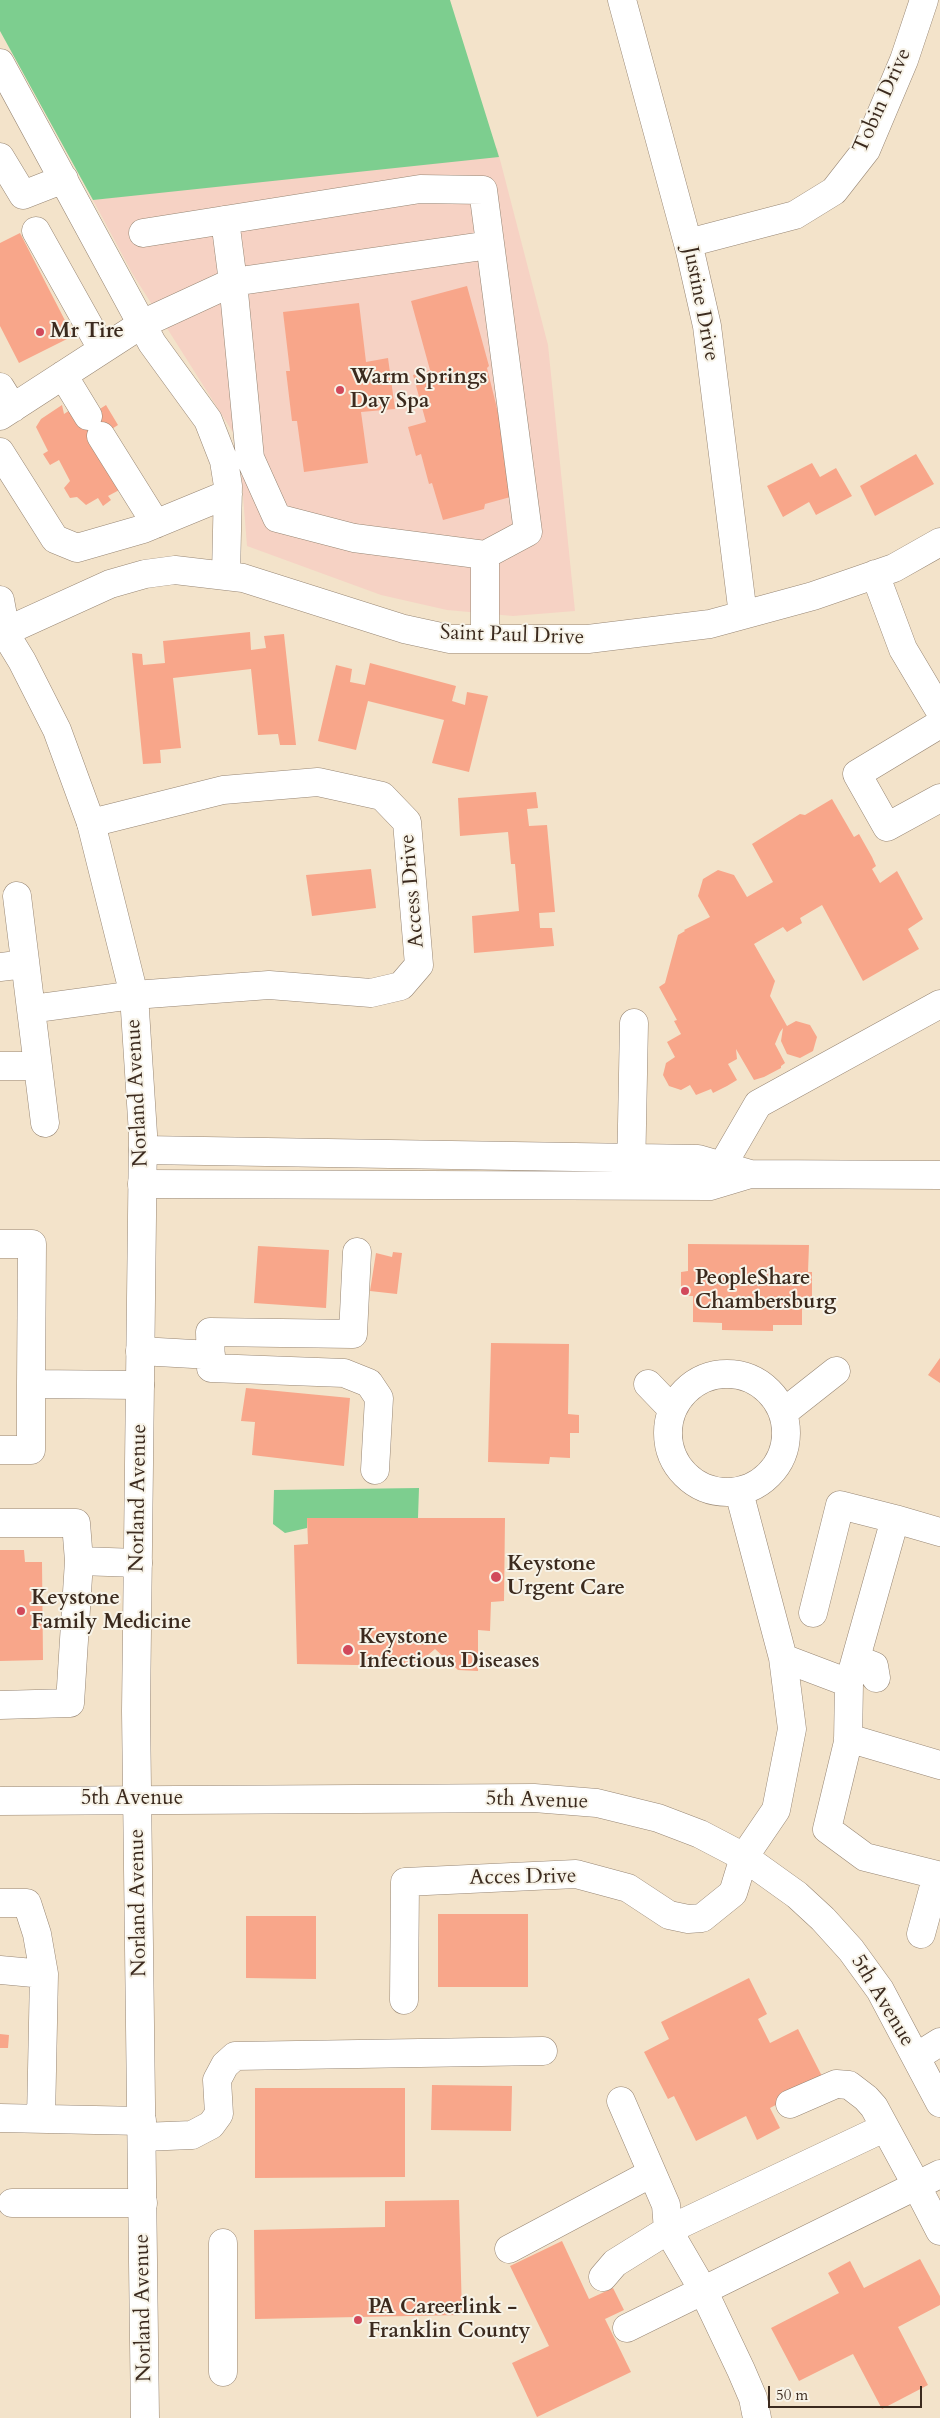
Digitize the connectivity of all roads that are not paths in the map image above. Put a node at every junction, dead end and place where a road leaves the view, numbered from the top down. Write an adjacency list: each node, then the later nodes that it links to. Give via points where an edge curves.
1 (622, 0): 9 (street, Justine Drive)
2 (924, 0): 9 (street, Tobin Drive, via 904,60 866,150 834,191 795,215)
3 (0, 63): 5 (street)
4 (0, 157): 5 (street, via 23,195)
5 (64, 179): 12 (street)
6 (225, 220): 8 (street); 10 (street, via 420,189 483,190); 11 (street)
7 (36, 230): 13 (street)
8 (143, 232)
9 (688, 242): 24 (street, Justine Drive, via 707,326)
10 (490, 245): 11 (street); 20 (street, via 528,532)
11 (233, 282): 12 (street); 20 (street, via 250,458 277,518 354,538)
12 (142, 324): 13 (street); 17 (street, via 152,343 208,420 224,461)
13 (102, 349): 14 (street)
14 (63, 375): 15 (street); 18 (street)
15 (4, 404)
16 (0, 452): 18 (street, via 55,539 77,548)
17 (228, 494): 18 (street); 22 (street)
18 (156, 524)
19 (940, 542): 21 (street, Saint Paul Drive, via 894,568)
20 (485, 556): 26 (street)
21 (876, 574): 24 (street, Saint Paul Drive); 27 (street, via 903,649)
22 (226, 575): 25 (street, Saint Paul Drive, via 175,570 145,574 110,584); 26 (street, Saint Paul Drive, via 404,629 450,638)
23 (0, 600): 25 (street, Norland Avenue)
24 (743, 615): 26 (street, Saint Paul Drive, via 710,624 588,640)
25 (2, 630): 30 (street, Norland Avenue, via 57,730)
26 (485, 639)
27 (940, 711)
28 (940, 724): 29 (street, via 857,774 887,827)
29 (940, 798)
30 (92, 823): 33 (street, Norland Avenue); 33 (street, Access Drive, via 223,790 318,782 382,796 407,822 419,965 401,986 372,993 269,985)
31 (17, 896): 32 (street)
32 (13, 966): 35 (street)
33 (134, 994): 35 (street, Access Drive); 40 (street, Norland Avenue)
34 (940, 1004): 42 (street, via 758,1104)
35 (31, 1009): 38 (street)
36 (634, 1023): 41 (street)
37 (0, 1066): 38 (street)
38 (38, 1066): 39 (street)
39 (45, 1124)
40 (143, 1150): 41 (street); 45 (street, Norland Avenue)
41 (632, 1158): 42 (street, via 698,1160); 46 (street)
42 (722, 1166): 43 (street)
43 (750, 1174): 44 (street); 46 (street, via 710,1186)
44 (940, 1175)
45 (142, 1184): 46 (street); 49 (street, Norland Avenue)
46 (630, 1185)
47 (0, 1244): 52 (street, via 32,1244)
48 (357, 1252): 50 (street, via 353,1334 210,1332)
49 (140, 1351): 50 (street); 54 (street, Norland Avenue)
50 (211, 1355): 58 (street, via 211,1368 344,1373 369,1383 379,1398)
51 (836, 1371): 56 (street)
52 (31, 1384): 54 (street); 57 (street, via 31,1450)
53 (648, 1384): 55 (street)
54 (140, 1385): 64 (street, Norland Avenue)
55 (672, 1409): 56 (street, via 682,1393 698,1381 716,1374 735,1374 754,1379 769,1390); 59 (street, via 667,1427 668,1446 675,1463 702,1487 720,1492)
56 (784, 1412): 59 (street, via 786,1442 781,1460 756,1486)
57 (0, 1450)
58 (374, 1470)
59 (739, 1492): 66 (street)
60 (895, 1519): 62 (street); 65 (street, via 840,1505); 67 (street)
61 (0, 1523): 63 (street, via 76,1524)
62 (940, 1532)
63 (79, 1561): 64 (street); 68 (street, via 70,1703)
64 (138, 1563): 71 (street, Norland Avenue)
65 (813, 1613)
66 (783, 1658): 67 (street); 73 (street, via 792,1729 776,1810)
67 (863, 1679): 69 (street)
68 (0, 1704)
69 (849, 1727): 70 (street); 74 (street, via 827,1829 865,1857)
70 (940, 1765)
71 (138, 1799): 72 (street, 5th Avenue); 73 (street, 5th Avenue, via 563,1799 621,1808 658,1818 700,1834); 89 (street, Norland Avenue)
72 (0, 1800)
73 (744, 1857): 79 (street, Acces Drive, via 730,1897 710,1914 694,1919 669,1915 628,1888 576,1874 405,1882); 82 (street, 5th Avenue, via 797,1895 842,1939 880,1990)
74 (938, 1869): 76 (street)
75 (0, 1903): 78 (street, via 27,1903 37,1934)
76 (921, 1934)
77 (0, 1970): 78 (street)
78 (44, 1974): 87 (street)
79 (404, 2000)
80 (940, 2042): 82 (street)
81 (543, 2051): 89 (street, via 236,2056 225,2065 217,2080 219,2114 211,2125 192,2135)
82 (916, 2057): 84 (street, 5th Avenue)
83 (621, 2101): 90 (street)
84 (940, 2103)
85 (790, 2104): 88 (street, via 830,2086 849,2085 866,2098)
86 (0, 2118): 87 (street)
87 (41, 2119): 89 (street)
88 (884, 2128): 91 (street); 94 (street)
89 (142, 2129): 92 (street, Norland Avenue)
90 (652, 2173): 94 (street, via 666,2205); 97 (street)
91 (928, 2180): 95 (street); 99 (street)
92 (142, 2202): 93 (street); 102 (street, Norland Avenue)
93 (12, 2203)
94 (668, 2230): 98 (street, via 615,2263); 99 (street)
95 (940, 2231)
96 (222, 2243): 101 (street)
97 (509, 2248)
98 (603, 2277)
99 (703, 2290): 100 (street); 103 (street, via 749,2389)
100 (627, 2328)
101 (223, 2372)
102 (145, 2418)
103 (757, 2418)

